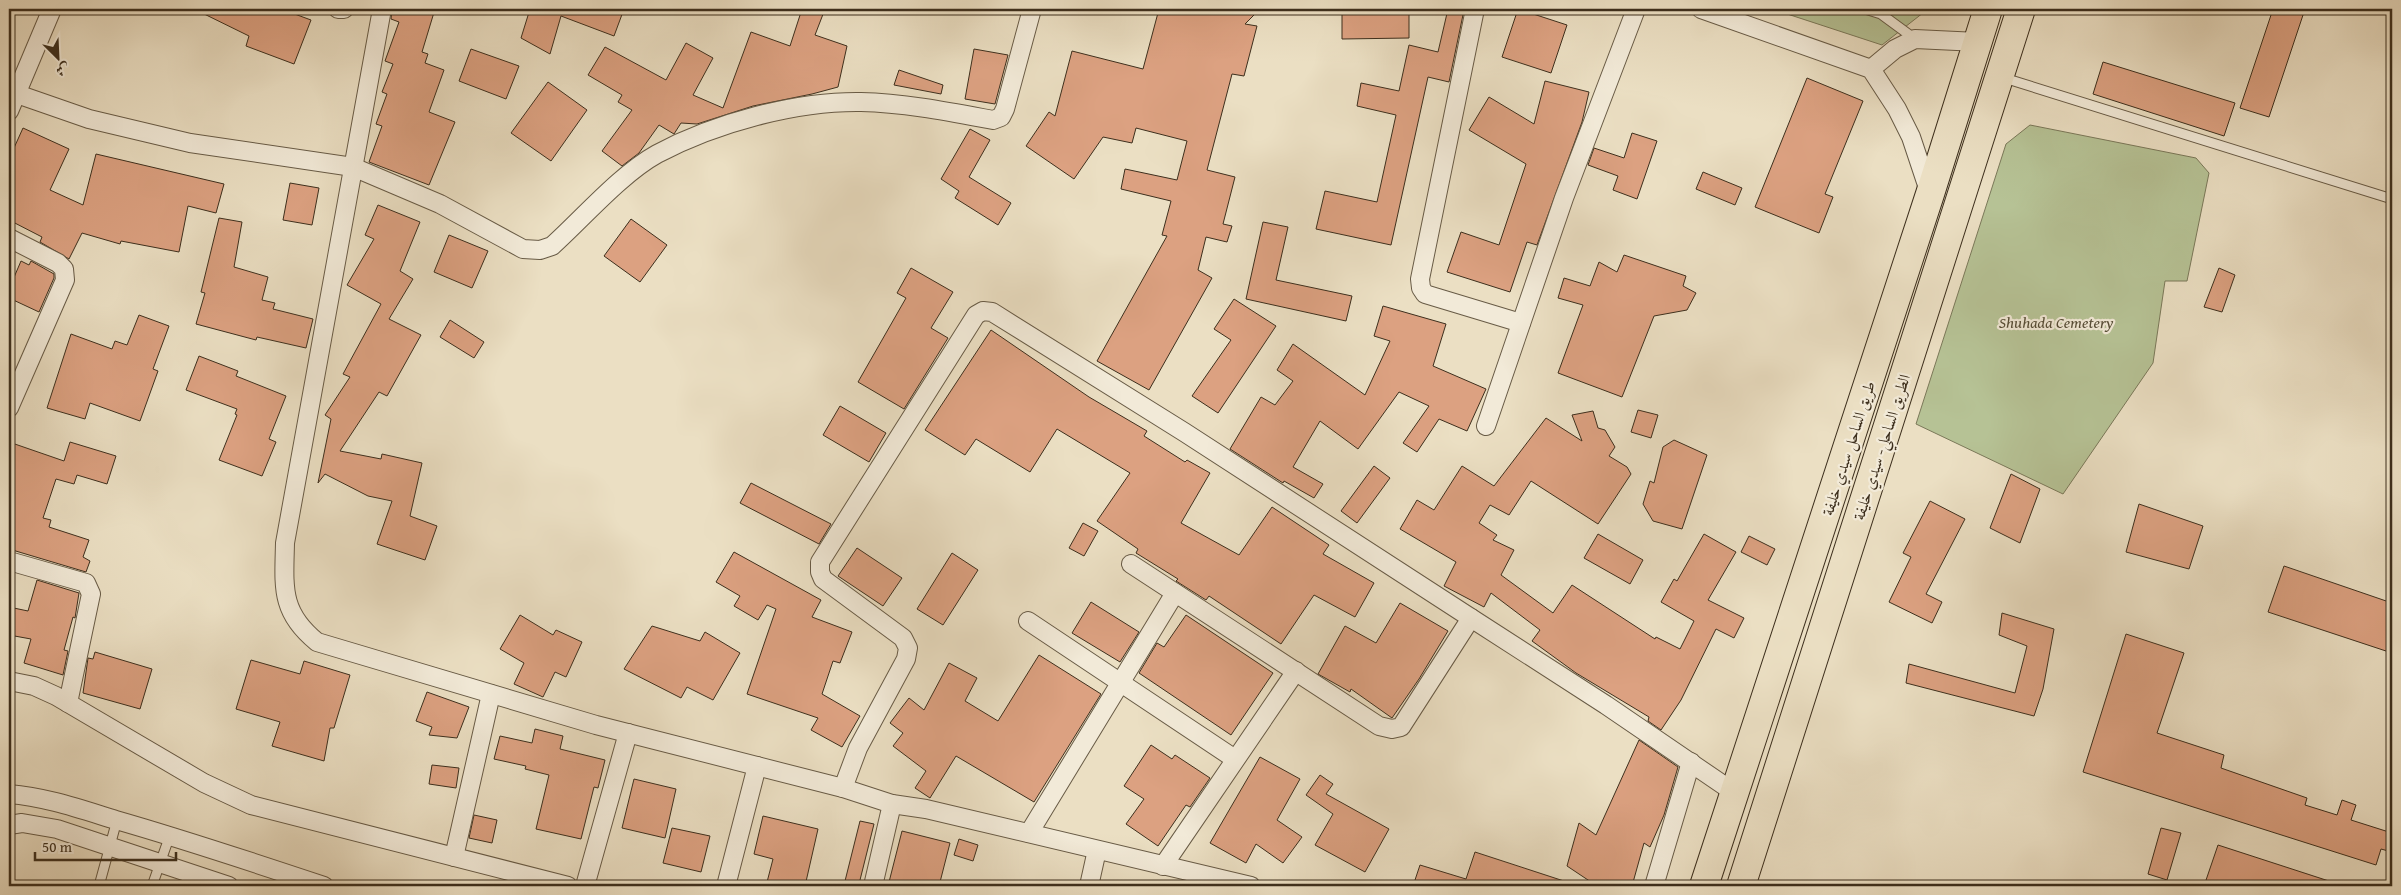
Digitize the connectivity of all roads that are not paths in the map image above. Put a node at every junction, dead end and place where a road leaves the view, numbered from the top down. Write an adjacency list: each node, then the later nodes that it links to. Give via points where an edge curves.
1 (52, 9): 16 (street)
2 (338, 9): 3 (street)
3 (344, 9)
4 (382, 9): 18 (street)
5 (1032, 9): 18 (street, via 1001,117 993,120 861,102 816,105 749,118 657,154 633,171 552,246 540,250 523,249 440,204)
6 (1475, 9): 22 (street, via 1420,279 1421,288 1425,294)
7 (1636, 9): 22 (street, via 1564,198)
8 (1701, 9): 14 (street)
9 (1865, 9): 12 (lane, via 1881,14)
10 (1988, 9): 13 (highway, طريق الساحل سيدي خليفة)
11 (2021, 9): 15 (highway, الطريق الساحلي- سيدي خليفة)
12 (1915, 39): 13 (street); 14 (street, via 1895,49)
13 (1978, 42): 19 (highway, طريق الساحل سيدي خليفة)
14 (1871, 69): 19 (street, via 1911,138)
15 (1999, 76): 20 (lane); 64 (highway, الطريق الساحلي- سيدي خليفة)
16 (16, 94): 17 (street); 18 (street, via 89,118 190,143)
17 (9, 111)
18 (353, 166): 33 (street, via 285,543 284,591 293,616 304,632 317,642)
19 (1930, 194): 40 (highway, طريق الساحل سيدي خليفة)
20 (2392, 199)
21 (9, 238): 23 (street, via 58,263 64,269 65,280)
22 (1521, 323): 24 (street)
23 (9, 408)
24 (1486, 426)
25 (9, 561): 34 (street, via 86,583 90,587 92,594)
26 (1130, 564): 27 (street)
27 (1175, 593): 30 (street); 32 (street)
28 (1471, 618): 30 (street, via 1401,727 1379,726); 37 (street); 39 (street, via 1184,432 992,312 983,311 976,315 820,562 823,579 903,638 908,648 906,659 858,748)
29 (1028, 621): 32 (street)
30 (1296, 671): 36 (street)
31 (9, 681): 34 (street, via 34,686)
32 (1121, 682): 36 (street); 45 (street)
33 (492, 694): 35 (street); 49 (street)
34 (68, 703): 49 (street, via 204,783 251,805)
35 (628, 733): 38 (street); 57 (street)
36 (1235, 759): 51 (street)
37 (1691, 762): 40 (street); 62 (street)
38 (757, 766): 39 (street); 58 (street)
39 (843, 788): 42 (street)
40 (1735, 793): 63 (highway, طريق الساحل سيدي خليفة)
41 (9, 794): 43 (street, via 35,796)
42 (892, 804): 45 (street); 59 (street)
43 (116, 820): 46 (street); 47 (lane)
44 (9, 825): 47 (street, via 22,823 57,830)
45 (1029, 833): 48 (street)
46 (170, 835): 50 (lane); 55 (street)
47 (110, 848): 50 (street); 52 (lane)
48 (1097, 850): 51 (street); 60 (street)
49 (454, 857): 56 (street)
50 (158, 864): 53 (lane); 54 (street)
51 (1163, 866): 61 (street)
52 (100, 886)
53 (152, 886)
54 (229, 886)
55 (324, 886)
56 (568, 886)
57 (585, 886)
58 (726, 886)
59 (873, 886)
60 (1089, 886)
61 (1251, 886)
62 (1654, 886)
63 (1704, 886)
64 (1741, 886)

